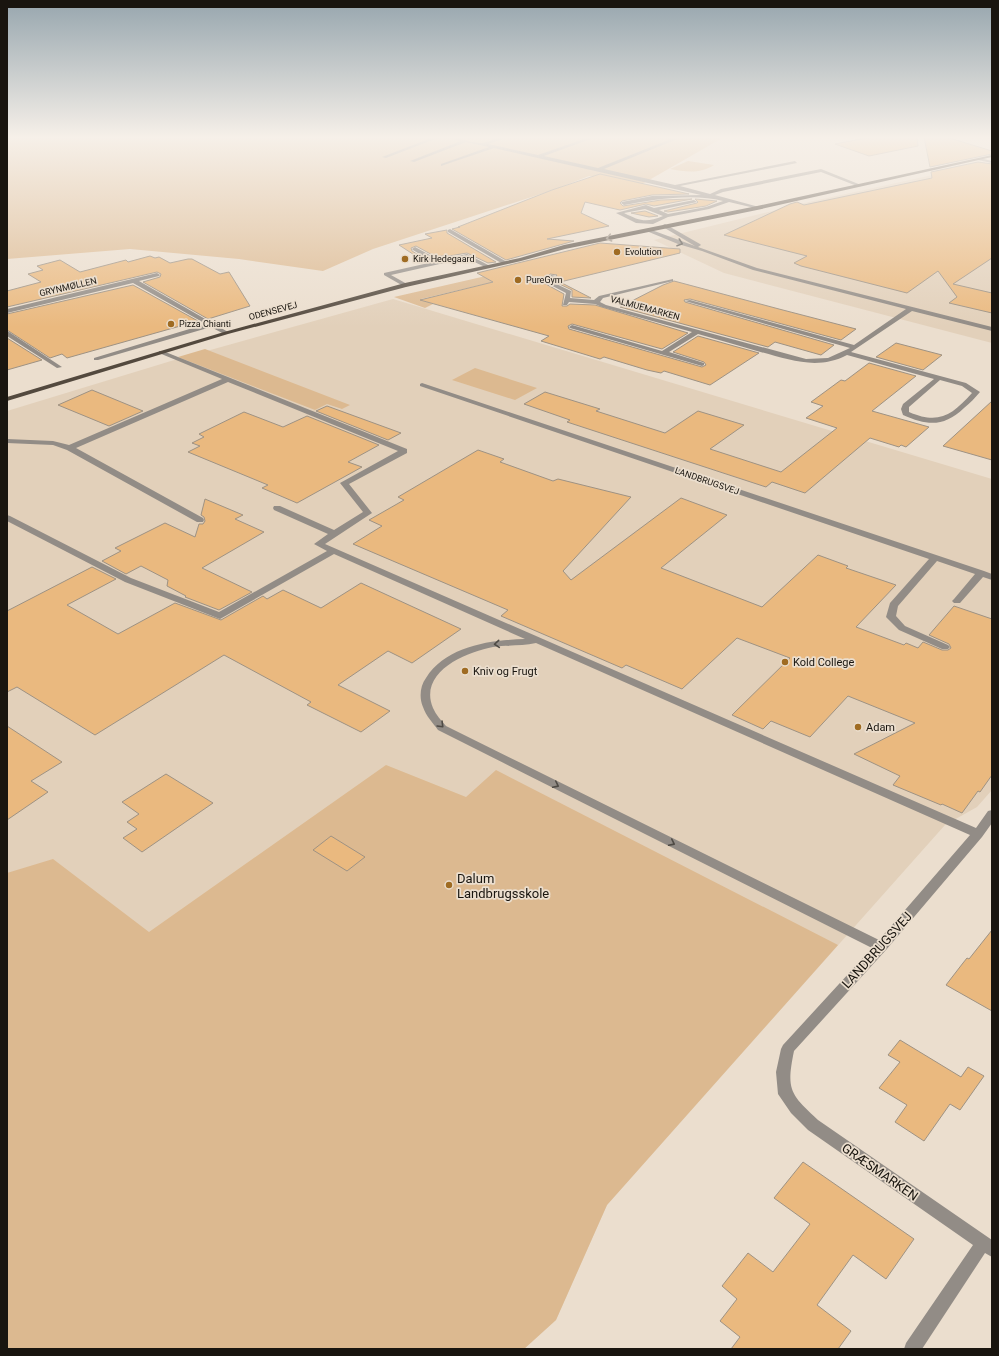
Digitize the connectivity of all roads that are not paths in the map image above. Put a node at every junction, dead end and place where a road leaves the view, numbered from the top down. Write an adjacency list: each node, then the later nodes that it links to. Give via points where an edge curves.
1 (639, 200): 4 (street)
2 (790, 200): 6 (main road, ODENSEVEJ)
3 (729, 201): 5 (street); 6 (street)
4 (624, 203)
5 (719, 203): 7 (street, via 691,202); 8 (street)
6 (757, 208): 10 (main road, ODENSEVEJ); 12 (main road, ODENSEVEJ)
7 (653, 210): 8 (street); 9 (street, via 646,207 619,213 638,222)
8 (667, 216): 9 (street)
9 (653, 222): 13 (street)
10 (665, 226): 12 (street); 13 (main road, ODENSEVEJ)
11 (647, 230): 13 (street); 17 (main road, ODENSEVEJ, one-way to 17, via 564,247)
12 (672, 230): 13 (main road, ODENSEVEJ); 16 (street, via 696,242)
13 (658, 231): 16 (street, one-way to 16, via 680,243); 17 (main road, ODENSEVEJ, via 586,249)
14 (450, 232): 19 (street)
15 (415, 249): 18 (street)
16 (704, 250): 28 (street, via 755,269)
17 (521, 259): 19 (main road, ODENSEVEJ)
18 (438, 262): 20 (street, via 467,256); 25 (street, via 386,274)
19 (505, 262): 20 (main road, ODENSEVEJ)
20 (487, 266): 25 (main road, ODENSEVEJ)
21 (157, 275): 24 (street, GRYNMØLLEN)
22 (553, 276): 27 (street, via 546,282 569,292 566,302)
23 (670, 280): 27 (street, VALMUEMARKEN, via 601,297)
24 (134, 281): 29 (street, GRYNMØLLEN); 30 (street)
25 (405, 285): 35 (main road, ODENSEVEJ)
26 (688, 301): 36 (street, VALMUEMARKEN)
27 (596, 302): 33 (street, VALMUEMARKEN)
28 (912, 308): 32 (street); 36 (street, VALMUEMARKEN)
29 (7, 311)
30 (211, 325): 35 (street); 40 (street)
31 (572, 327): 38 (street)
32 (992, 329)
33 (697, 332): 38 (street); 39 (street, VALMUEMARKEN, via 799,360 821,362 836,359)
34 (7, 333): 42 (street)
35 (226, 333): 37 (main road, ODENSEVEJ)
36 (855, 347): 39 (street, VALMUEMARKEN)
37 (161, 352): 44 (street); 46 (main road, ODENSEVEJ)
38 (662, 353): 41 (street)
39 (846, 353): 43 (street)
40 (96, 359)
41 (702, 364)
42 (59, 367)
43 (939, 378): 43 (street, via 906,406 906,412 920,418 942,420 950,417 976,392 964,384)
44 (227, 380): 48 (street); 52 (street, via 404,451 344,484 368,513)
45 (422, 386): 54 (street, LANDBRUGSVEJ)
46 (8, 398)
47 (7, 441): 48 (street, via 53,443)
48 (70, 448): 51 (street)
49 (277, 508): 52 (street)
50 (7, 518): 53 (street, via 128,580 220,616)
51 (200, 520)
52 (335, 534): 53 (street, via 318,544)
53 (334, 551): 58 (street)
54 (935, 558): 55 (street, LANDBRUGSVEJ); 59 (street, via 893,605 891,617 902,628)
55 (981, 573): 56 (street, LANDBRUGSVEJ); 57 (street)
56 (992, 577)
57 (957, 601)
58 (536, 641): 61 (street); 62 (street, one-way to 62, via 486,645 458,655 438,668 427,684 426,695 427,705 442,728)
59 (945, 647)
60 (992, 814): 61 (street, LANDBRUGSVEJ)
61 (978, 834): 62 (street, LANDBRUGSVEJ)
62 (881, 947): 63 (street, LANDBRUGSVEJ, via 788,1049 782,1072)
63 (785, 1094): 64 (street, GRÆSMARKEN, via 813,1125)
64 (987, 1246): 65 (street, GRÆSMARKEN)
65 (912, 1349)

